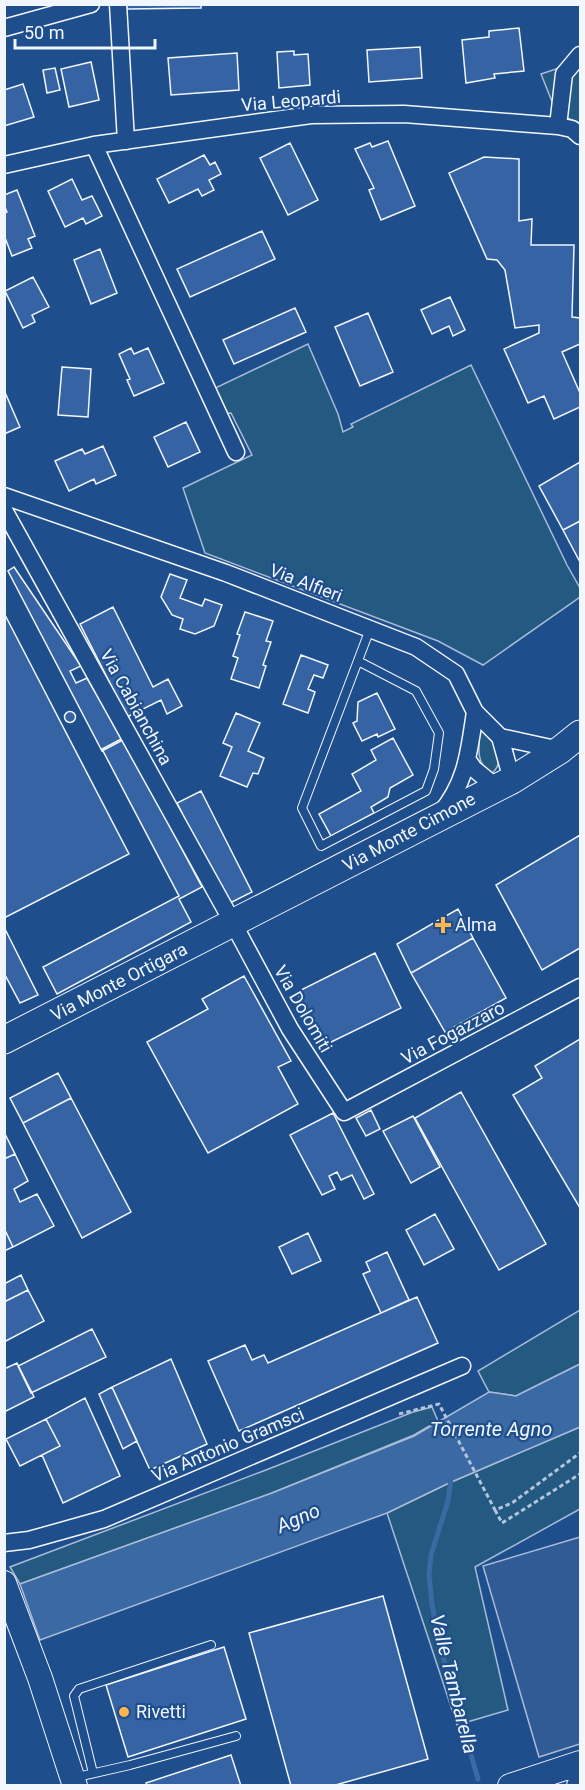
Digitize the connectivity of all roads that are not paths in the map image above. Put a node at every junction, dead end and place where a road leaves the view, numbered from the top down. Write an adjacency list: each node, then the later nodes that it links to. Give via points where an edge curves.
1 (91, 4): 3 (street)
2 (118, 4): 7 (street)
3 (4, 28)
4 (580, 55): 5 (street, via 564,74)
5 (558, 126): 6 (street, Via Leopardi, via 572,129); 7 (street, Via Leopardi, via 404,114 311,115)
6 (580, 136)
7 (126, 141): 8 (street, Via Leopardi)
8 (94, 145): 9 (street, Via Leopardi); 10 (street)
9 (4, 165)
10 (236, 452)
11 (4, 496): 13 (street, Via Alfieri, via 226,573)
12 (4, 510): 21 (street, Via Cabianchina)
13 (370, 629): 14 (lane); 15 (street, Via Alfieri, via 417,647 456,674)
14 (358, 662): 14 (lane, via 302,808 321,846 426,791 434,769 439,733 416,690)
15 (475, 712): 16 (street, Via Alfieri); 18 (street)
16 (500, 737): 17 (street); 19 (street)
17 (570, 742): 19 (main road, Via Monte Cimone)
18 (467, 759): 19 (street, via 474,769); 20 (street, via 465,772)
19 (504, 784): 20 (main road, Via Monte Cimone)
20 (434, 821): 21 (main road, Via Monte Cimone)
21 (233, 923): 23 (main road, Via Monte Ortigara); 24 (street, Via Dolomiti, via 290,1029)
22 (580, 987): 24 (street, Via Fogazzaro)
23 (4, 1040)
24 (344, 1112)
25 (462, 1366): 26 (street, Via Antonio Gramsci, via 104,1519)
26 (4, 1543)
27 (4, 1583): 31 (main road)
28 (211, 1645): 31 (lane, via 79,1689 74,1696)
29 (236, 1736): 31 (lane)
30 (580, 1763): 32 (main road)
31 (80, 1779)
32 (510, 1785)

